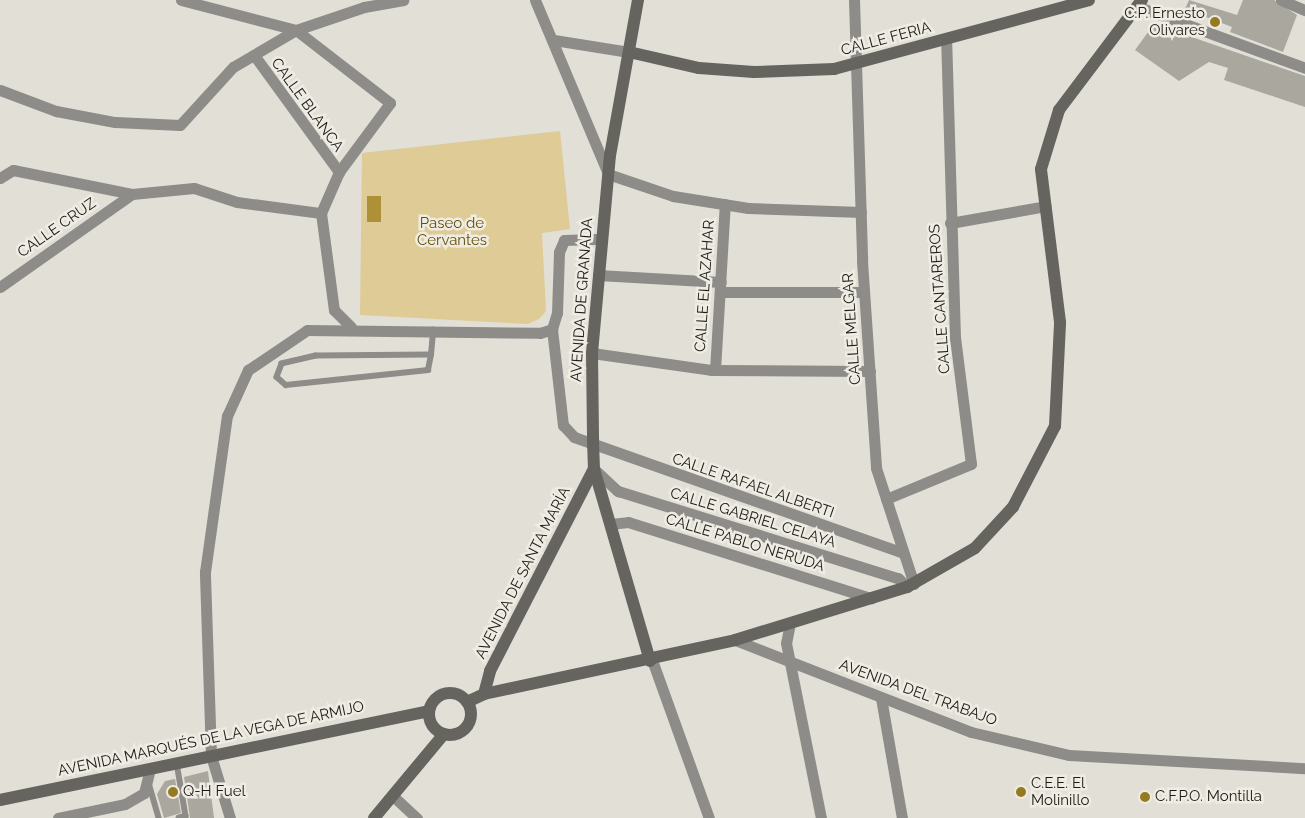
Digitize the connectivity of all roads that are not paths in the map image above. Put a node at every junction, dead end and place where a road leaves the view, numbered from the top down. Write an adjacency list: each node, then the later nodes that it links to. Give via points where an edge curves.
1 (181, 0): 10 (street)
2 (403, 0): 10 (street, via 364,7)
3 (535, 0): 12 (street)
4 (638, 0): 13 (street, AVENIDA DE GRANADA)
5 (854, 0): 15 (street, CALLE MELGAR)
6 (1089, 0): 11 (street, CALLE FERIA)
7 (1281, 0): 9 (street)
8 (1139, 3): 16 (street); 23 (street, via 1059,110 1042,169)
9 (1305, 10)
10 (296, 30): 14 (street); 18 (street, via 390,103)
11 (946, 39): 15 (street, CALLE FERIA); 26 (street, CALLE CANTAREROS)
12 (554, 40): 13 (street); 19 (street, via 578,110)
13 (629, 52): 15 (street, CALLE FERIA, via 699,68 754,72); 19 (street, AVENIDA DE GRANADA)
14 (254, 55): 17 (street, via 233,67 180,125 115,122 56,111); 18 (street, CALLE BLANCA)
15 (855, 66): 24 (street, CALLE MELGAR)
16 (1304, 66)
17 (0, 90)
18 (338, 172): 25 (street)
19 (608, 174): 22 (street, via 673,196); 27 (street, AVENIDA DE GRANADA)
20 (0, 178): 21 (street, via 13,170)
21 (132, 194): 25 (street, via 194,188 237,202); 29 (street, CALLE CRUZ)
22 (726, 204): 24 (street); 30 (street, CALLE EL AZAHAR)
23 (1046, 206): 26 (street); 44 (street, via 1060,322 1055,426 1013,507 975,548)
24 (860, 212): 31 (street, CALLE MELGAR)
25 (321, 213): 32 (street, via 334,310)
26 (950, 223): 41 (street, CALLE CANTAREROS, via 955,338 971,464)
27 (602, 239): 28 (street, AVENIDA DE GRANADA); 33 (street, via 564,240 559,252)
28 (598, 275): 30 (street); 35 (street, AVENIDA DE GRANADA)
29 (0, 287)
30 (720, 287): 31 (street); 37 (street, CALLE EL AZAHAR)
31 (864, 292): 38 (street, CALLE MELGAR)
32 (351, 328): 34 (street); 55 (street, via 307,330 248,370 227,416 205,572)
33 (552, 329): 34 (street, via 540,333); 39 (street, CALLE RAFAEL ALBERTI, via 563,425)
34 (433, 330): 36 (lane)
35 (592, 353): 37 (street); 39 (street, AVENIDA DE GRANADA)
36 (431, 355): 36 (lane, via 316,356 282,364 277,377 286,386 373,378 382,373 428,370)
37 (715, 370): 38 (street)
38 (870, 371): 41 (street, CALLE MELGAR, via 876,468)
39 (593, 446): 40 (street, AVENIDA DE GRANADA); 43 (street, CALLE RAFAEL ALBERTI)
40 (594, 469): 42 (street, AVENIDA DE GRANADA); 44 (street, CALLE GABRIEL CELAYA, via 618,491 898,578); 50 (street, AVENIDA DE SANTA MARÍA, via 490,671)
41 (886, 499): 43 (street, CALLE MELGAR)
42 (610, 524): 45 (street, CALLE PABLO NERUDA, via 628,522); 48 (street, AVENIDA DE GRANADA)
43 (903, 553): 44 (street, CALLE MELGAR)
44 (910, 586): 45 (street)
45 (871, 598): 46 (street)
46 (790, 623): 47 (street); 49 (street, via 786,643)
47 (735, 640): 48 (street); 49 (street, AVENIDA DEL TRABAJO)
48 (651, 661): 50 (street); 68 (street)
49 (794, 663): 51 (street, AVENIDA DEL TRABAJO); 69 (street)
50 (484, 694): 52 (street)
51 (881, 698): 57 (street, AVENIDA DEL TRABAJO, via 971,732 1069,755); 70 (street)
52 (467, 702): 53 (street, via 448,693 433,702); 54 (street, via 469,724 453,735)
53 (429, 711): 54 (street, via 435,729); 55 (street, AVENIDA MARQUÉS DE LA VEGA DE ARMIJO)
54 (444, 734): 60 (street)
55 (211, 756): 56 (street, AVENIDA MARQUÉS DE LA VEGA DE ARMIJO); 65 (street)
56 (177, 763): 58 (street, AVENIDA MARQUÉS DE LA VEGA DE ARMIJO); 64 (lane, via 186,816)
57 (1305, 768)
58 (150, 769): 59 (street); 61 (street, AVENIDA MARQUÉS DE LA VEGA DE ARMIJO)
59 (149, 783): 62 (street, via 144,793 125,804); 63 (lane)
60 (393, 796): 66 (street); 67 (street)
61 (0, 800)
62 (58, 818)
63 (159, 818)
64 (179, 818)
65 (230, 818)
66 (374, 818)
67 (417, 818)
68 (710, 818)
69 (821, 818)
70 (902, 818)

